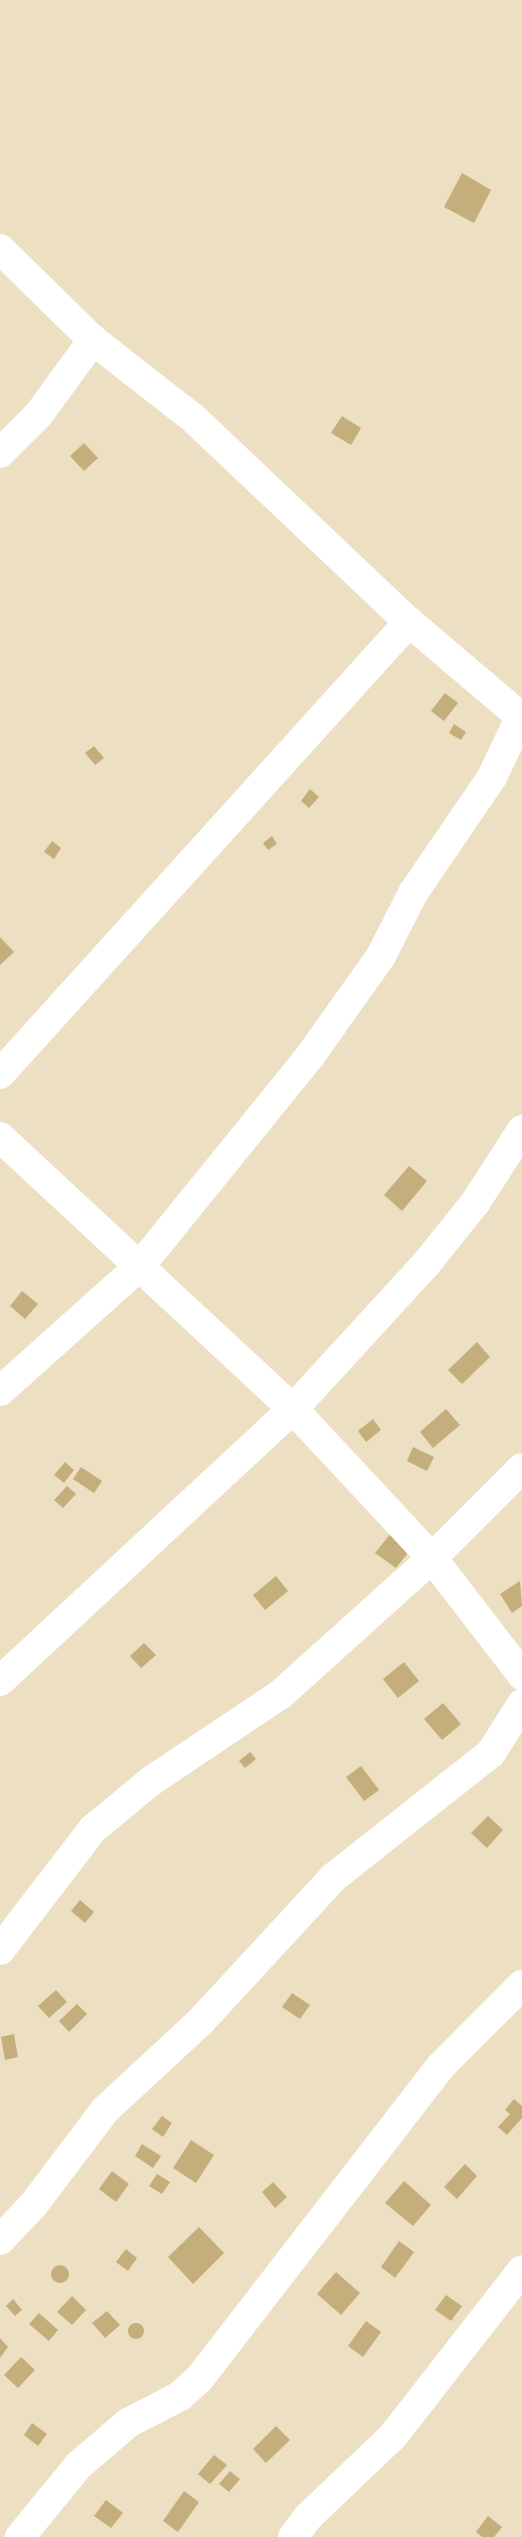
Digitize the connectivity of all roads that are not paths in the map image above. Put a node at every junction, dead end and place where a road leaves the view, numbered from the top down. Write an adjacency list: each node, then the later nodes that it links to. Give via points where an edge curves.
1 (0, 249): 2 (street)
2 (93, 340): 3 (street, via 39,414); 4 (street, via 193,418)
3 (0, 453)
4 (410, 622): 5 (street); 6 (street)
5 (522, 716): 9 (street, via 492,777 413,894 381,956 310,1056)
6 (0, 1074)
7 (522, 1130): 11 (street, via 475,1203 426,1264)
8 (0, 1137): 9 (street)
9 (140, 1266): 10 (street); 11 (street)
10 (0, 1391)
11 (293, 1409): 13 (street); 15 (street)
12 (522, 1468): 13 (street)
13 (432, 1558): 14 (street); 17 (street, via 281,1694 151,1781 93,1829)
14 (522, 1675)
15 (0, 1681)
16 (522, 1704): 19 (street, via 491,1753 334,1877 201,2021 105,2110 34,2204)
17 (0, 1950)
18 (522, 1985): 21 (street, via 440,2067 199,2379 180,2396 129,2423 79,2465)
19 (0, 2240)
20 (522, 2270): 22 (street, via 393,2436 309,2516)
21 (20, 2537)
22 (293, 2537)

